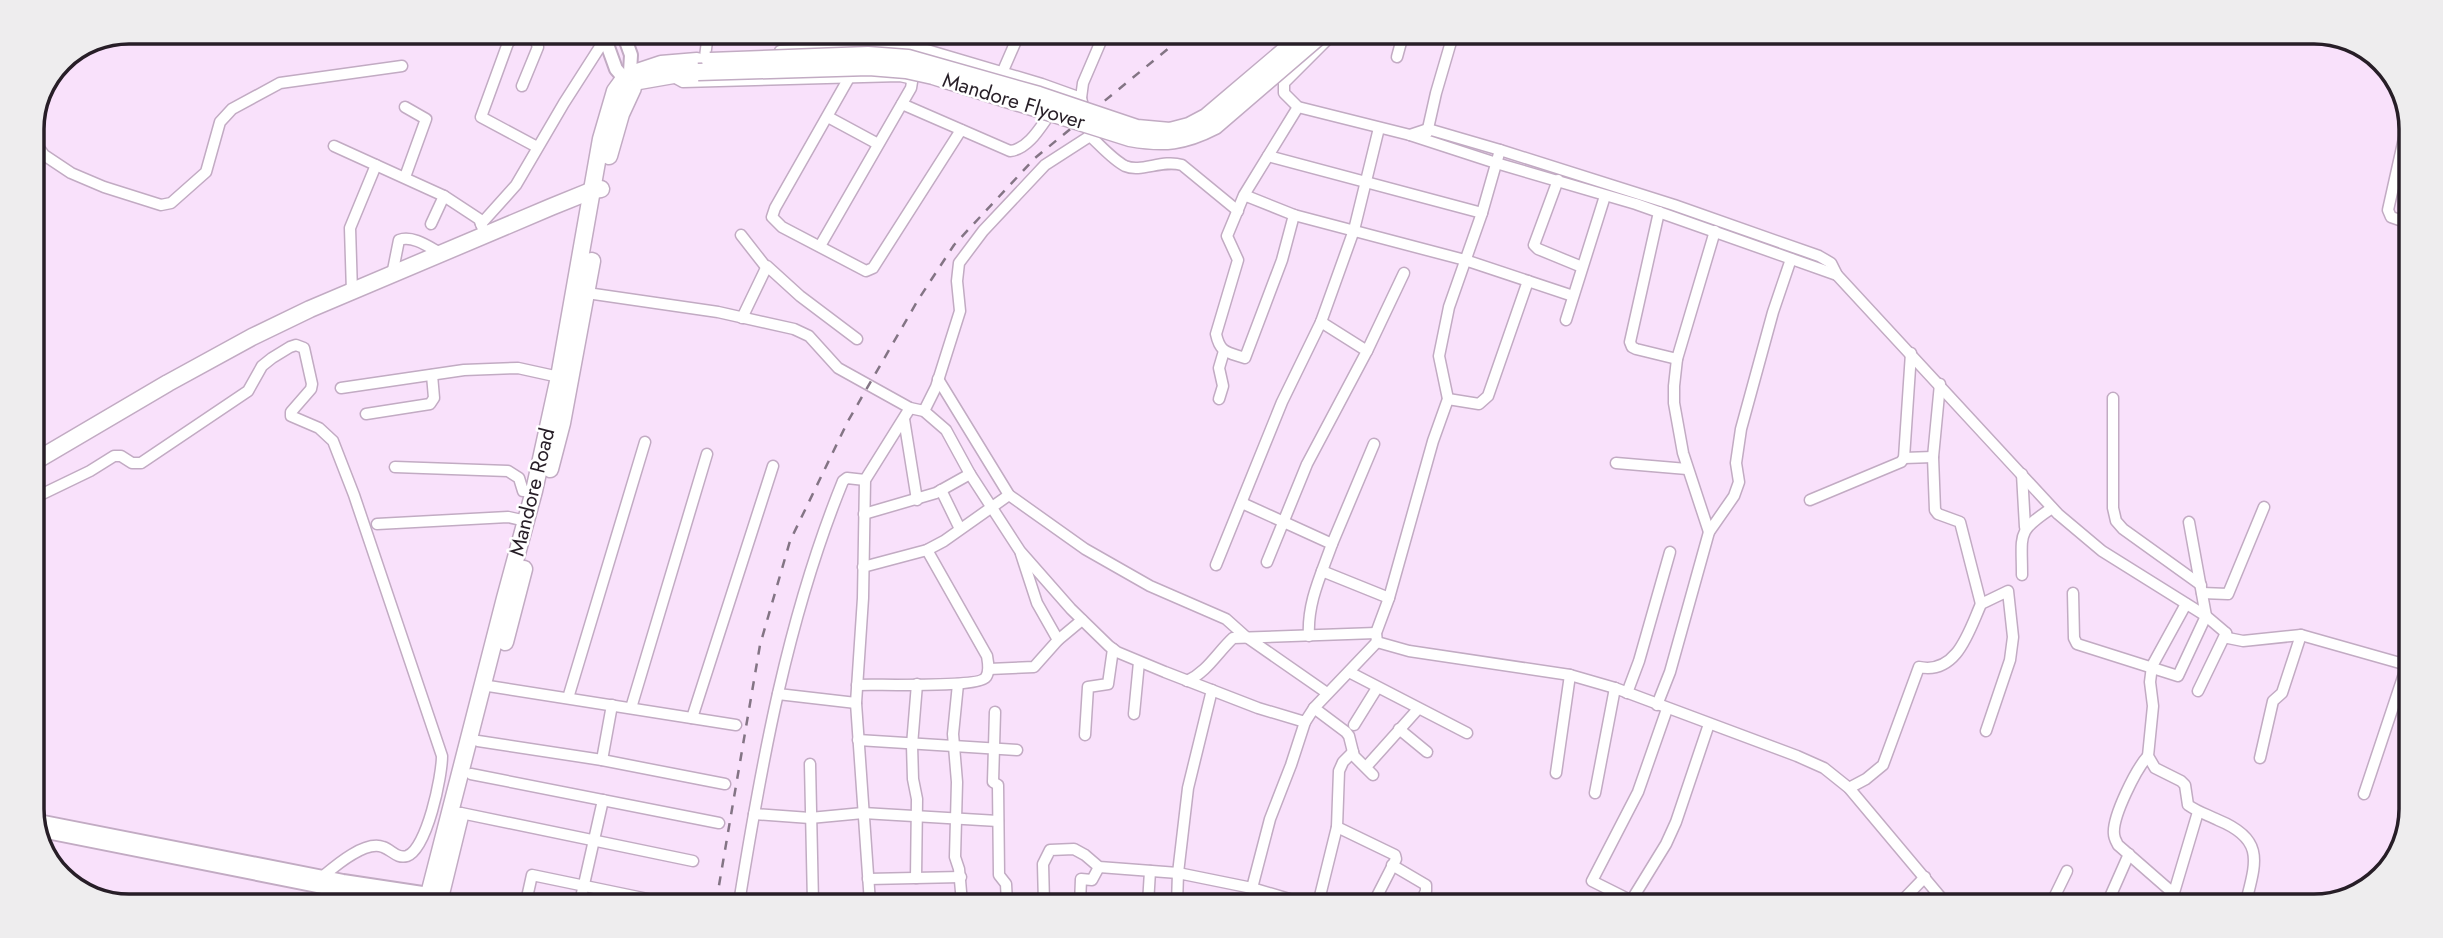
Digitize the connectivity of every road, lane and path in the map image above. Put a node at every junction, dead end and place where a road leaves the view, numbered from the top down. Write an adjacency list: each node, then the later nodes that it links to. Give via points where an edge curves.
1 (508, 44): 36 (street, via 481,117)
2 (537, 44): 21 (street)
3 (599, 44): 36 (street)
4 (607, 44): 20 (street, via 616,69)
5 (628, 44): 20 (street)
6 (705, 44): 15 (street)
7 (1015, 44): 18 (street)
8 (1100, 44): 23 (street)
9 (1292, 44): 15 (highway, Mandore Flyover, bridge, via 1206,117 1170,131 1137,128 908,58 854,56)
10 (1310, 44): 15 (highway, Mandore Flyover, bridge, via 1215,126 1176,141 1154,142 906,70)
11 (1323, 44): 26 (street, via 1284,83 1284,93)
12 (1400, 44): 14 (street)
13 (1450, 44): 29 (street)
14 (1397, 57)
15 (700, 64): 17 (highway, Mandore Flyover); 18 (street, via 893,44 947,54)
16 (402, 66): 38 (street, via 280,83 232,109 220,122 206,172 171,203 161,205 104,187)
17 (665, 69): 19 (street, via 683,82); 20 (highway)
18 (1002, 73): 22 (street)
19 (849, 76): 24 (street, via 909,78 911,88); 27 (street)
20 (630, 79): 48 (highway)
21 (522, 86)
22 (1067, 93): 23 (street); 30 (street, via 1031,139 1015,151)
23 (1081, 98): 32 (street)
24 (902, 104): 30 (street); 34 (street)
25 (405, 107): 43 (street, via 426,119)
26 (1297, 107): 28 (street); 39 (street)
27 (828, 117): 34 (street); 60 (street, via 772,217)
28 (1379, 128): 31 (street); 45 (street)
29 (1428, 129): 31 (street); 33 (street); 37 (street)
30 (961, 130): 60 (street, via 873,268 866,271)
31 (1410, 135): 33 (street)
32 (1090, 136): 50 (street, via 1126,166 1182,165); 83 (street, via 1045,165 959,263 960,311)
33 (1426, 141): 41 (street)
34 (878, 144): 60 (street)
35 (334, 146): 42 (street)
36 (537, 148): 56 (street)
37 (1500, 150): 41 (street); 67 (street, via 1819,256 1831,263)
38 (44, 155)
39 (1268, 156): 45 (street); 46 (street)
40 (2399, 161): 54 (street, via 2388,210)
41 (1496, 163): 44 (street); 52 (street)
42 (376, 165): 43 (street); 70 (street, via 350,228)
43 (405, 177): 47 (street)
44 (1558, 180): 49 (street); 64 (street, via 1534,245)
45 (1368, 181): 52 (street); 57 (street)
46 (1244, 195): 50 (street); 53 (street)
47 (444, 196): 55 (street); 56 (street, via 479,219)
48 (597, 196): 56 (highway); 71 (highway, Mandore Road); 82 (highway, Mandore Road); 101 (highway, via 281,332)
49 (1605, 196): 51 (street); 64 (street)
50 (1238, 211): 77 (street, via 1227,236 1238,260 1216,334)
51 (1659, 212): 58 (street); 80 (street, via 1630,342 1636,349)
52 (1482, 213): 62 (street)
53 (1294, 215): 57 (street); 77 (street, via 1245,358)
54 (2399, 220)
55 (431, 224)
56 (483, 230): 61 (highway)
57 (1354, 230): 62 (street); 75 (street)
58 (1715, 231): 63 (street); 80 (street)
59 (741, 234): 65 (street)
60 (820, 246)
61 (442, 254): 68 (highway); 68 (street, via 414,240 399,240)
62 (1465, 260): 69 (street); 88 (street, via 1448,307 1439,356)
63 (1791, 260): 67 (street); 124 (street, via 1741,429 1736,463 1739,482)
64 (1582, 267): 72 (street)
65 (765, 268): 73 (street); 76 (street)
66 (1404, 273): 78 (street)
67 (1837, 275): 79 (street)
68 (392, 276): 70 (highway)
69 (1528, 281): 72 (street); 88 (street, via 1488,396 1479,404)
70 (352, 292): 96 (highway, via 204,363)
71 (587, 293): 73 (street); 158 (highway, Mandore Road, via 562,423)
72 (1573, 296): 74 (street)
73 (742, 318): 89 (street, via 809,336 838,368)
74 (1566, 320)
75 (1321, 322): 78 (street); 113 (street, via 1282,402)
76 (857, 338)
77 (1224, 351): 87 (street)
78 (1367, 351): 120 (street, via 1307,464)
79 (1911, 353): 84 (street); 98 (street)
80 (1678, 359): 103 (street, via 1674,403)
81 (432, 375): 82 (street, via 518,368); 85 (street); 91 (street, via 434,398 430,404)
82 (559, 377): 108 (highway, Mandore Road)
83 (937, 383): 90 (street); 110 (street)
84 (1940, 384): 97 (street); 105 (street)
85 (341, 388)
86 (2113, 398): 134 (street, via 2116,521)
87 (1219, 399)
88 (1448, 399): 136 (street)
89 (910, 408): 90 (street); 92 (street)
90 (925, 409): 104 (street, via 946,430)
91 (366, 414)
92 (904, 419): 106 (street); 111 (street)
93 (645, 442): 167 (street)
94 (1374, 444): 125 (street)
95 (707, 454): 171 (street)
96 (44, 456)
97 (1933, 457): 98 (street); 137 (street, via 1934,510 1962,525)
98 (1905, 458): 112 (street)
99 (1616, 463): 103 (street)
100 (773, 466): 176 (street)
101 (44, 467)
102 (395, 467): 108 (street, via 508,471 519,478 523,491)
103 (1687, 469): 124 (street)
104 (970, 474): 107 (street); 114 (street)
105 (2022, 474): 116 (street); 122 (street)
106 (865, 480): 117 (street); 166 (street, via 847,478 838,493 812,564)
107 (941, 490): 111 (street); 123 (street)
108 (534, 491): 118 (highway, Mandore Road)
109 (44, 493): 224 (street, via 114,456 141,463 248,391 272,358 296,345 304,348 312,384 290,416 319,428 333,441 442,756 431,813 418,849 402,857 374,845 344,858)
110 (1009, 495): 114 (street); 142 (street, via 1085,549 1150,586 1226,619)
111 (917, 500): 117 (street)
112 (1810, 500)
113 (1242, 503): 120 (street); 130 (street)
114 (994, 507): 123 (street); 127 (street)
115 (2264, 507): 134 (street, via 2228,594)
116 (2052, 508): 122 (street); 138 (street, via 2102,551)
117 (864, 514): 131 (street)
118 (526, 521): 121 (street, via 508,517); 158 (highway, Mandore Road)
119 (2189, 522): 134 (street)
120 (1285, 523): 125 (street); 129 (street)
121 (377, 524)
122 (2025, 527): 133 (street)
123 (960, 529): 126 (street)
124 (1709, 531): 169 (street)
125 (1332, 544): 132 (street)
126 (927, 550): 131 (street); 151 (street, via 987,656)
127 (1020, 551): 140 (street); 146 (street, via 1037,603)
128 (1670, 552): 162 (street)
129 (1267, 562)
130 (1216, 565)
131 (863, 566): 157 (street)
132 (1322, 571): 136 (street); 141 (street, via 1308,616)
133 (2022, 575)
134 (2202, 589): 139 (street)
135 (2073, 593): 150 (street, via 2077,644)
136 (1389, 597): 143 (street)
137 (1981, 604): 182 (street, via 2008,591 2013,637); 200 (street, via 1967,637 1945,665 1919,667 1883,765)
138 (2186, 604): 139 (street); 150 (street)
139 (2206, 616): 144 (street); 150 (street, via 2178,676)
140 (1082, 620): 146 (street); 147 (street)
141 (1309, 632): 142 (street); 143 (street)
142 (1242, 633): 154 (street); 165 (street)
143 (1377, 634): 152 (street); 153 (street, via 1409,651)
144 (2226, 634): 145 (street, via 2243,640); 164 (street)
145 (2301, 635): 149 (street); 194 (street, via 2282,693 2273,701)
146 (1058, 640): 151 (street, via 1034,667)
147 (1113, 649): 148 (street); 184 (street, via 1108,684 1091,685 1086,692)
148 (1139, 662): 154 (street); 175 (street)
149 (2399, 663)
150 (2152, 666): 193 (street)
151 (989, 669): 156 (street, via 980,682)
152 (1349, 672): 159 (street); 165 (street)
153 (1570, 675): 160 (street); 197 (street)
154 (1187, 681): 163 (street)
155 (916, 684): 156 (street); 157 (street); 187 (street)
156 (958, 684): 188 (street)
157 (857, 685): 168 (street)
158 (488, 686): 167 (street); 186 (highway, Mandore Road); 237 (highway, Mandore Road)
159 (1377, 688): 173 (street); 180 (street)
160 (1615, 688): 162 (street); 201 (street)
161 (2399, 689): 202 (street)
162 (1629, 690): 169 (street)
163 (1212, 691): 177 (street); 223 (street, via 1188,788)
164 (2198, 691)
165 (1327, 693): 172 (street)
166 (778, 694): 168 (street); 207 (street)
167 (568, 698): 170 (street)
168 (856, 703): 185 (street)
169 (1662, 703): 178 (street); 255 (street, via 1638,792 1592,881)
170 (612, 705): 171 (street); 195 (street)
171 (631, 708): 176 (street)
172 (1314, 708): 177 (street); 191 (street, via 1346,732)
173 (1418, 709): 181 (street); 183 (street)
174 (995, 712): 189 (street)
175 (1134, 714)
176 (692, 718): 179 (street)
177 (1305, 722): 230 (street, via 1270,819)
178 (1709, 724): 200 (street, via 1797,756); 256 (street, via 1676,822)
179 (736, 725)
180 (1354, 725)
181 (1398, 729): 191 (street, via 1369,771); 192 (street)
182 (1986, 731)
183 (1467, 733)
184 (1085, 735)
185 (858, 740): 187 (street); 206 (street)
186 (478, 741): 195 (street); 198 (highway, Mandore Road)
187 (912, 745): 188 (street); 208 (street)
188 (954, 747): 189 (street); 210 (street)
189 (994, 749): 190 (street); 211 (street)
190 (1017, 750)
191 (1353, 752): 214 (street, via 1339,771)
192 (1427, 752)
193 (2148, 756): 204 (street, via 2155,768 2182,781 2188,805); 217 (street, via 2135,772 2114,829 2118,845)
194 (2260, 758)
195 (601, 760): 199 (street)
196 (810, 764): 209 (street)
197 (1556, 773)
198 (471, 774): 203 (street); 205 (highway, Mandore Road)
199 (725, 784)
200 (1852, 787): 226 (street)
201 (1595, 793)
202 (2364, 794)
203 (603, 800): 213 (street); 216 (street)
204 (2198, 812): 261 (street); 262 (street, via 2236,828 2252,843 2255,862)
205 (461, 813): 216 (street); 238 (highway, Mandore Road)
206 (863, 813): 208 (street); 209 (street); 228 (street)
207 (754, 814): 209 (street); 242 (street)
208 (917, 817): 210 (street); 227 (street)
209 (810, 818): 243 (street)
210 (956, 818): 211 (street); 225 (street, via 955,857)
211 (998, 821): 246 (street, via 999,875)
212 (45, 822): 224 (street)
213 (719, 823)
214 (1337, 827): 219 (street, via 1395,856); 252 (street)
215 (47, 832): 231 (street)
216 (594, 840): 218 (street); 229 (street)
217 (2129, 854): 260 (street); 261 (street)
218 (693, 861)
219 (1392, 865): 253 (street); 254 (street, via 1426,885)
220 (1099, 867): 221 (street); 247 (street, via 1074,849 1049,850 1043,864); 248 (street, via 1092,880 1081,879)
221 (1150, 871): 223 (street); 249 (street)
222 (2067, 871): 259 (street)
223 (1178, 873): 230 (street); 250 (street)
224 (322, 877): 232 (street)
225 (961, 877): 227 (street); 245 (street)
226 (1925, 877): 257 (street); 258 (street)
227 (916, 878): 228 (street)
228 (868, 879): 244 (street)
229 (584, 884): 239 (street, via 532,875); 240 (street); 241 (street)
230 (1252, 888): 233 (street)
231 (342, 889): 232 (street); 234 (street)
232 (367, 890): 235 (street); 236 (street)
233 (1265, 892): 251 (street)
234 (346, 894)
235 (377, 894)
236 (394, 894)
237 (436, 894)
238 (437, 894)
239 (528, 894)
240 (582, 894)
241 (630, 894)
242 (741, 894)
243 (813, 894)
244 (869, 894)
245 (962, 894)
246 (1007, 894)
247 (1044, 894)
248 (1080, 894)
249 (1149, 894)
250 (1177, 894)
251 (1272, 894)
252 (1320, 894)
253 (1378, 894)
254 (1425, 894)
255 (1618, 894)
256 (1641, 894)
257 (1909, 894)
258 (1938, 894)
259 (2056, 894)
260 (2111, 894)
261 (2174, 894)
262 (2248, 894)

